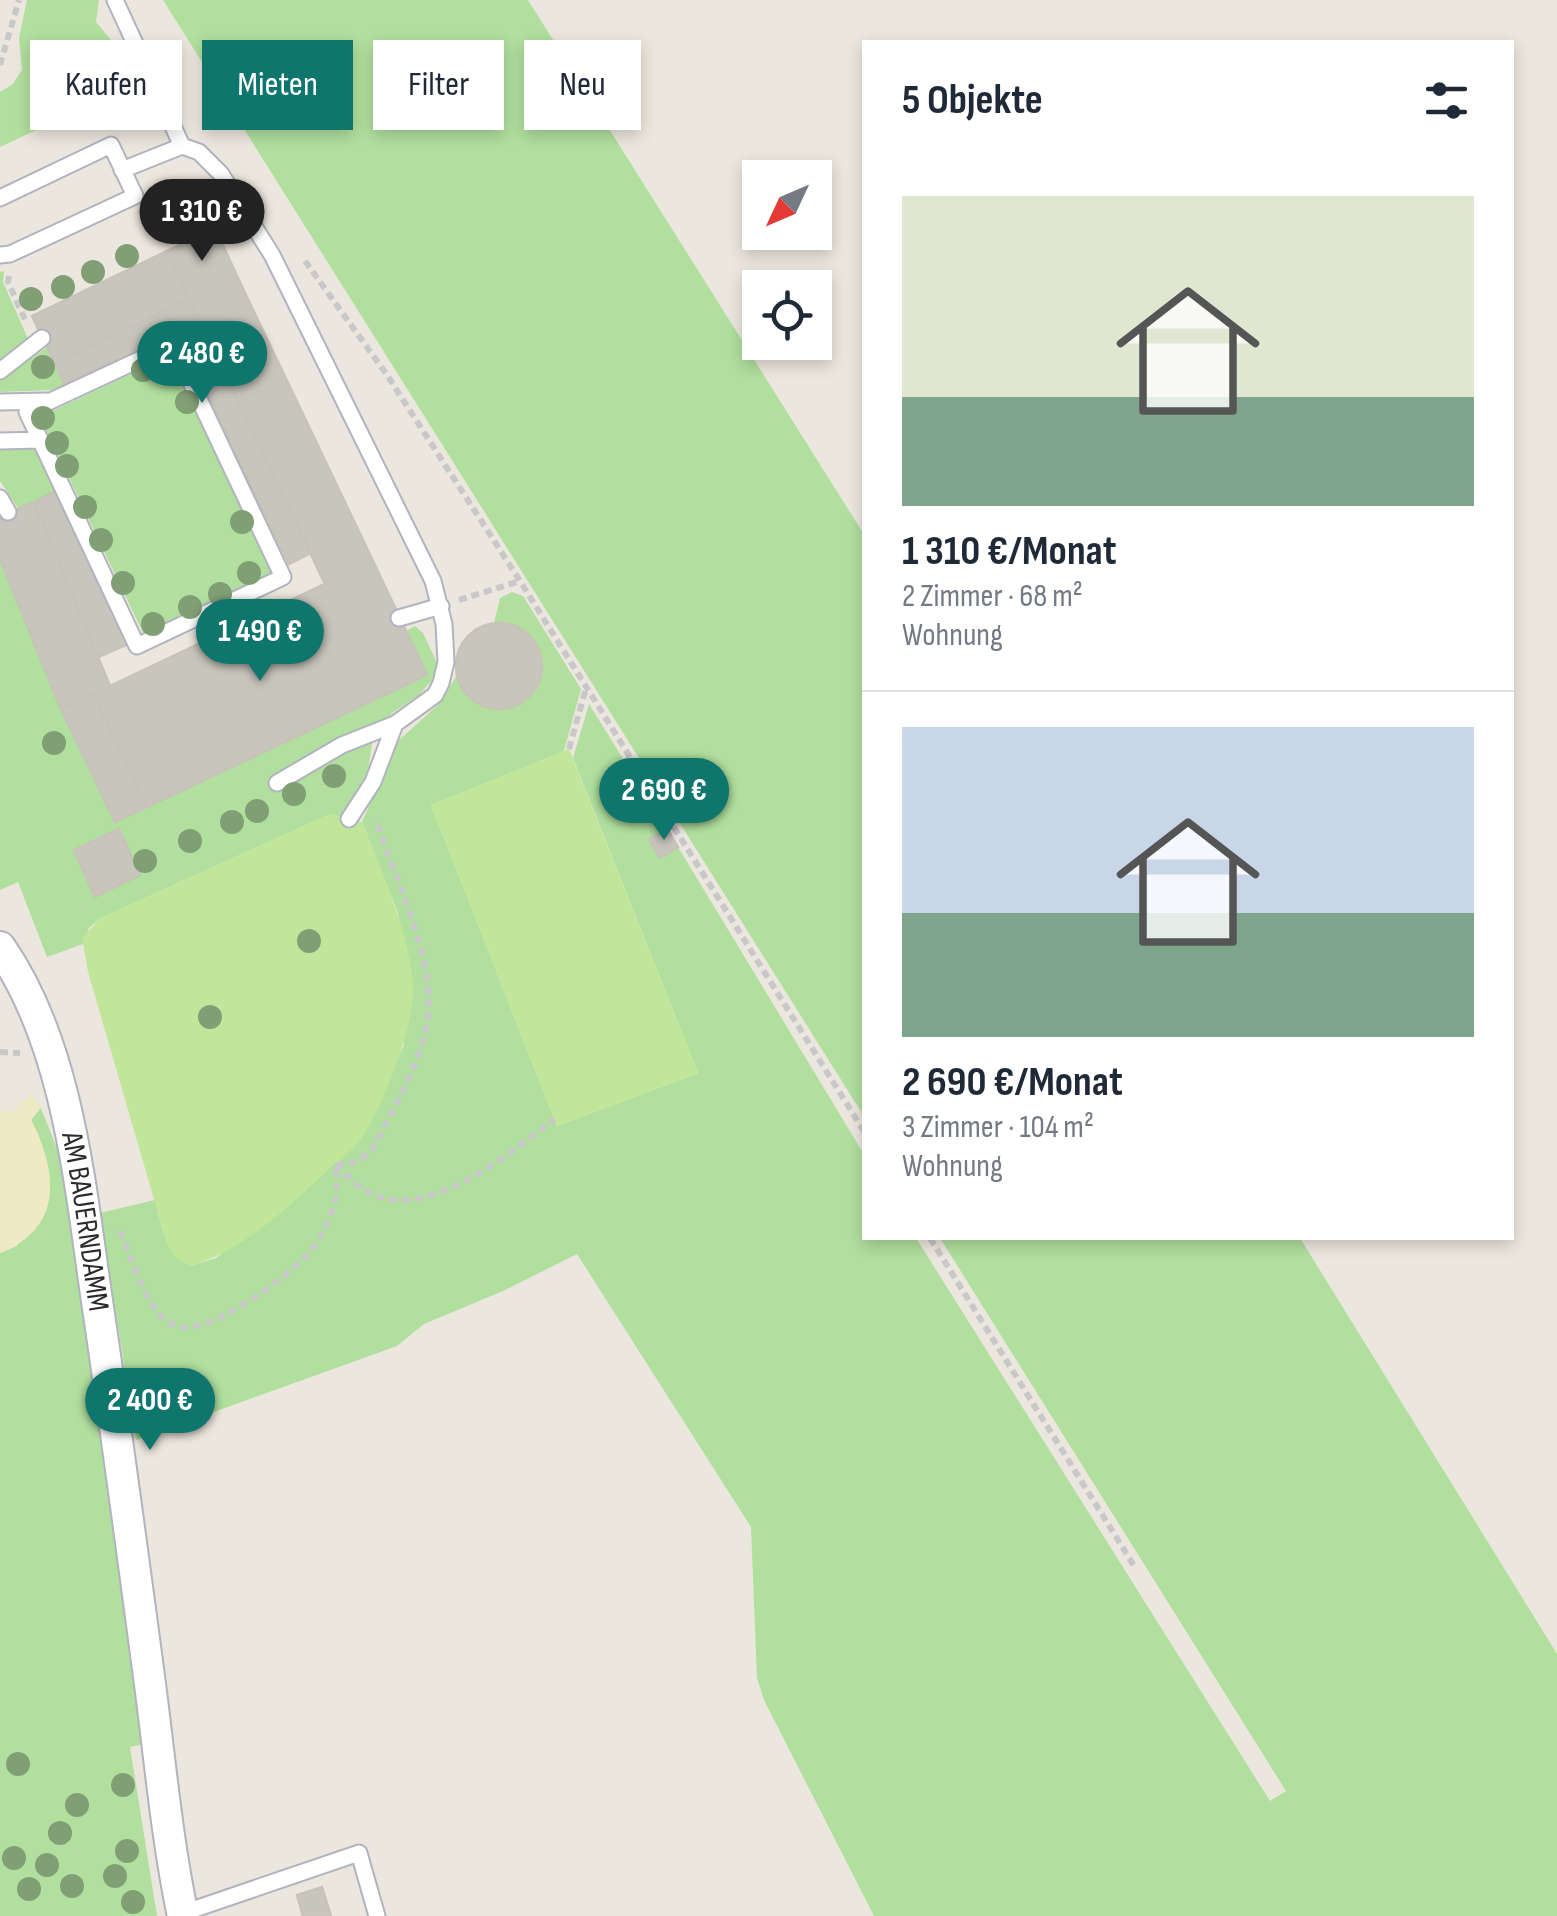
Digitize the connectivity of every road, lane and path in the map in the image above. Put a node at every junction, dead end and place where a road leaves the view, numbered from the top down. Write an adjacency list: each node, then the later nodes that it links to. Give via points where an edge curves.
1 (19, 0): 3 (path)
2 (115, 0): 4 (lane)
3 (0, 65)
4 (182, 146): 5 (lane); 16 (lane, via 199,152 221,174 272,255)
5 (122, 170): 6 (lane, via 111,145); 8 (lane, via 134,196)
6 (0, 198)
7 (298, 252): 15 (path)
8 (5, 254): 9 (path, via 8,282)
9 (39, 341): 10 (lane)
10 (0, 370)
11 (53, 400): 12 (lane); 13 (lane, via 27,412); 13 (lane, via 173,344 283,578 138,646)
12 (0, 402)
13 (41, 440): 14 (lane)
14 (0, 441)
15 (520, 581): 16 (path); 18 (path)
16 (441, 606): 17 (lane); 19 (lane, via 441,683)
17 (400, 618)
18 (586, 688): 20 (path); 26 (path)
19 (395, 724): 21 (lane); 22 (lane)
20 (570, 749)
21 (278, 782)
22 (366, 792): 23 (lane); 27 (path, via 421,954 427,1024 419,1056 373,1148 350,1165)
23 (349, 819)
24 (0, 947): 31 (street, AM BAUERNDAMM, via 37,1012 71,1141)
25 (554, 1119): 27 (path, via 495,1164 429,1195 374,1195)
26 (862, 1128)
27 (334, 1164): 28 (path, via 339,1183 330,1220 313,1249 265,1290 212,1322 180,1328 162,1318)
28 (119, 1228)
29 (931, 1240): 30 (path)
30 (1136, 1569)
31 (183, 1914): 32 (lane, via 360,1853)
32 (377, 1916)

